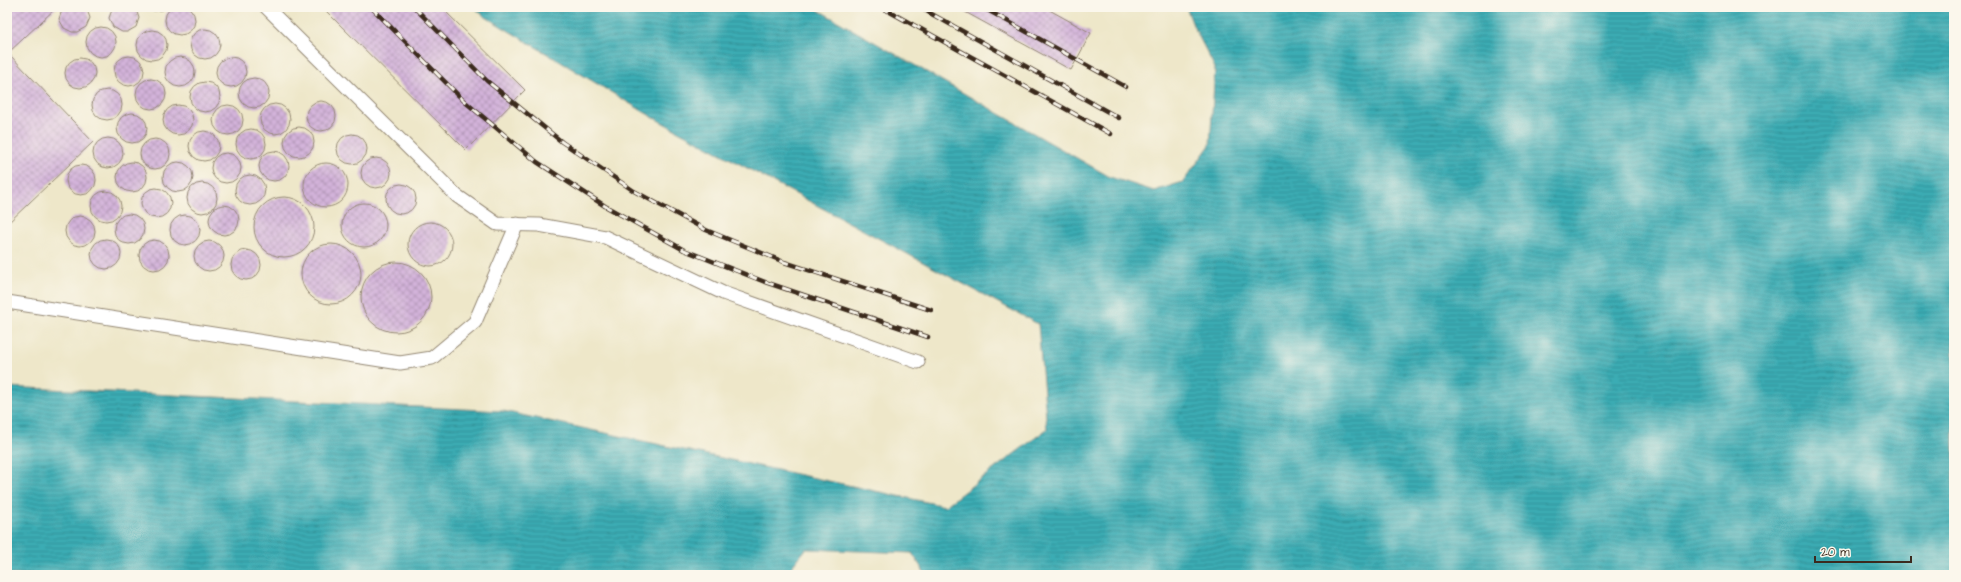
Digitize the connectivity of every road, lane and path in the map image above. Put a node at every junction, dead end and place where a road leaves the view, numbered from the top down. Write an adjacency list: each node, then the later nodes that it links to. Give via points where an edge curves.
1 (266, 7): 2 (lane, via 457,196 497,224)
2 (518, 224): 3 (lane, via 475,322 432,358 400,363); 4 (lane, via 539,224 605,237 723,293)
3 (7, 302)
4 (918, 362)

